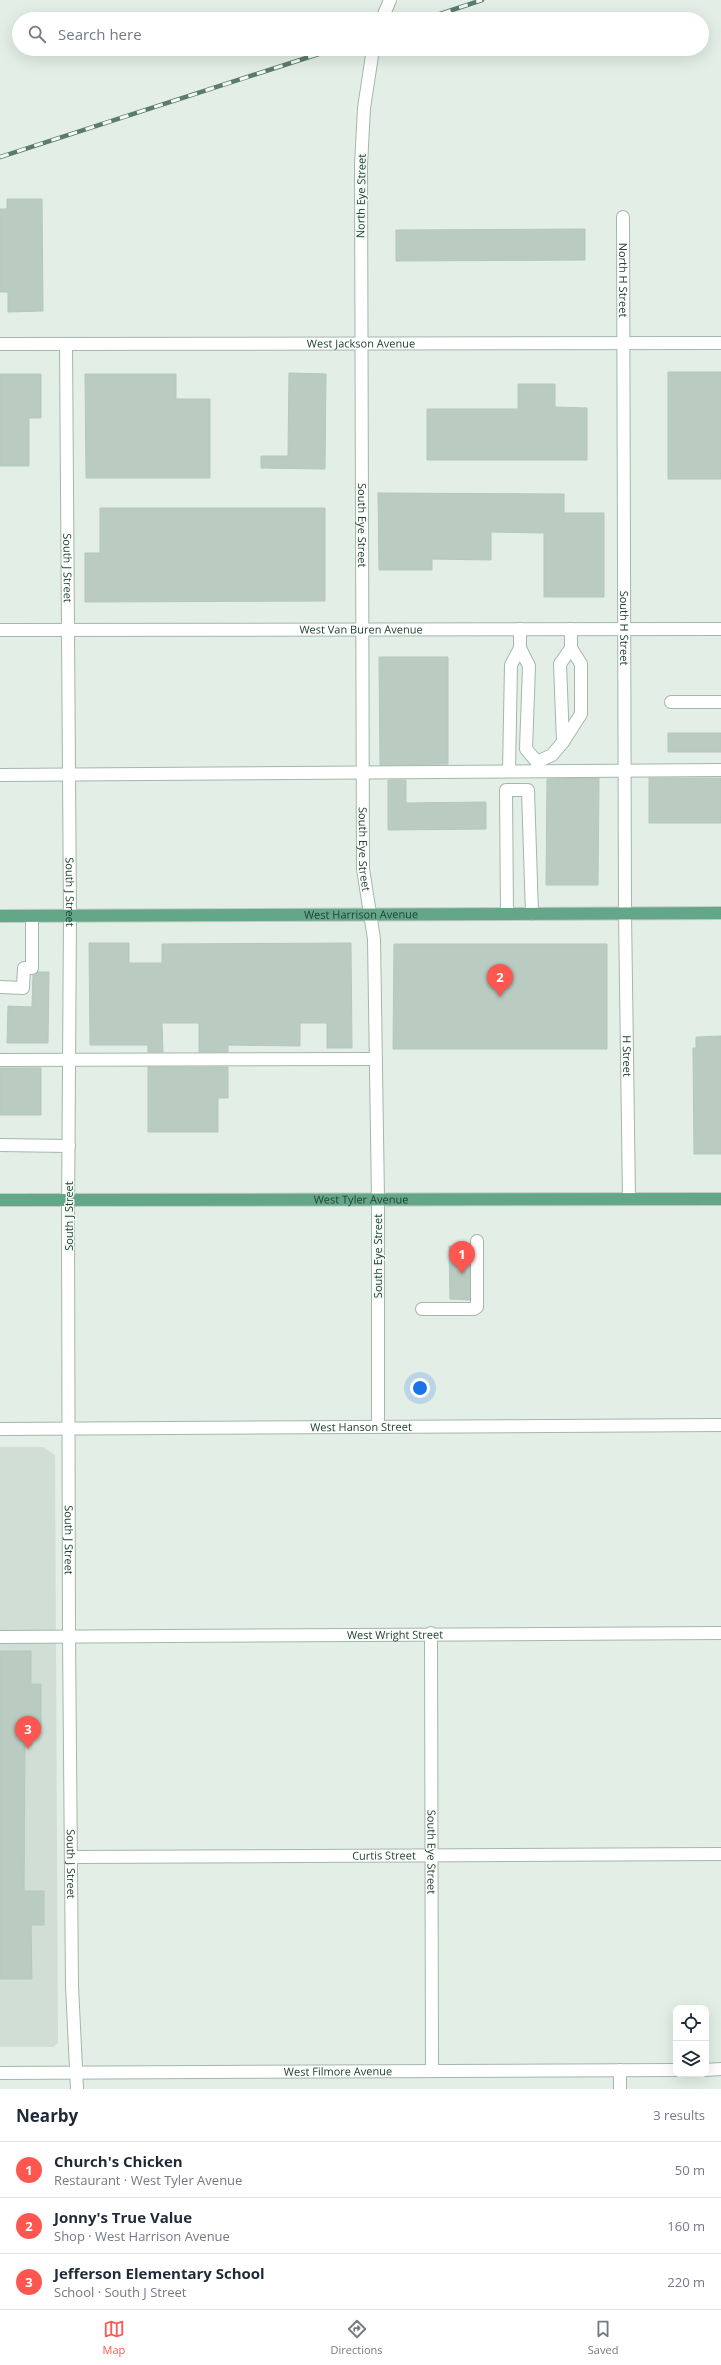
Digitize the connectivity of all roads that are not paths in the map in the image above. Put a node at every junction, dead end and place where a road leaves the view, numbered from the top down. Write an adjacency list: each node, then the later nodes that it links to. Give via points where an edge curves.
1 (390, 0): 2 (street)
2 (385, 12)
3 (372, 56): 9 (street, North Eye Street, via 364,108)
4 (623, 217): 5 (street, North H Street)
5 (624, 343): 6 (street, West Jackson Avenue); 9 (street, West Jackson Avenue); 12 (street, South H Street)
6 (721, 343)
7 (0, 344): 8 (street, West Jackson Avenue)
8 (66, 344): 9 (street, West Jackson Avenue); 15 (street, South J Street)
9 (360, 344): 16 (street, South Eye Street)
10 (520, 629): 11 (street, West Van Buren Avenue); 16 (street, West Van Buren Avenue); 17 (street)
11 (570, 629): 12 (street, West Van Buren Avenue); 18 (street)
12 (625, 629): 13 (street, West Van Buren Avenue); 25 (street, South H Street)
13 (721, 629)
14 (0, 630): 15 (street, West Van Buren Avenue)
15 (67, 630): 16 (street, West Van Buren Avenue); 27 (street, South J Street)
16 (363, 630): 26 (street, South Eye Street)
17 (520, 648): 22 (street, via 529,666 526,749); 24 (street, via 511,665)
18 (572, 648): 21 (street, via 560,664); 21 (street, via 581,664 581,714)
19 (670, 702): 20 (street)
20 (721, 702)
21 (563, 742): 22 (street)
22 (537, 767): 24 (street); 25 (street)
23 (721, 770): 25 (street)
24 (512, 771): 26 (street); 29 (street)
25 (625, 771): 30 (street, South H Street)
26 (363, 772): 27 (street); 32 (street, South Eye Street, via 363,869)
27 (69, 774): 28 (street); 37 (street, South J Street)
28 (0, 775)
29 (515, 790): 33 (street, via 506,790); 34 (street, via 528,790)
30 (625, 913): 31 (main road, West Harrison Avenue); 34 (main road, West Harrison Avenue); 45 (street, H Street)
31 (721, 913)
32 (369, 914): 33 (main road, West Harrison Avenue); 37 (main road, West Harrison Avenue); 39 (street, South Eye Street, via 374,939)
33 (507, 914): 34 (main road, West Harrison Avenue)
34 (532, 914)
35 (0, 916): 36 (main road, West Harrison Avenue)
36 (32, 916): 37 (main road, West Harrison Avenue); 38 (street, via 32,968 24,968 23,988)
37 (70, 916): 41 (street, South J Street)
38 (0, 987)
39 (376, 1059): 41 (street); 44 (street, South Eye Street)
40 (0, 1060): 41 (street)
41 (69, 1060): 43 (street, South J Street)
42 (0, 1145): 43 (street)
43 (69, 1146): 48 (street, South J Street)
44 (378, 1199): 45 (main road, West Tyler Avenue); 48 (main road, West Tyler Avenue); 52 (street, South Eye Street)
45 (629, 1199): 46 (main road, West Tyler Avenue)
46 (721, 1199)
47 (0, 1200): 48 (main road, West Tyler Avenue)
48 (69, 1200): 54 (street, South J Street)
49 (477, 1241): 50 (street, via 477,1307 474,1310)
50 (422, 1309)
51 (721, 1425): 52 (street, West Hanson Street)
52 (378, 1426): 54 (street, West Hanson Street)
53 (0, 1429): 54 (street, West Hanson Street)
54 (69, 1429): 57 (street, South J Street)
55 (431, 1633): 56 (street, West Wright Street); 57 (street, West Wright Street); 59 (street, South Eye Street)
56 (721, 1634)
57 (69, 1635): 58 (street, West Wright Street); 61 (street, South J Street)
58 (0, 1637)
59 (430, 1854): 60 (street, Curtis Street); 61 (street, Curtis Street); 63 (street, South Eye Street)
60 (721, 1854)
61 (72, 1857): 67 (street, South J Street, via 72,1986)
62 (721, 2069): 66 (street)
63 (432, 2070): 64 (street, West Filmore Avenue); 67 (street, West Filmore Avenue)
64 (620, 2070): 65 (street, West Filmore Avenue); 70 (street)
65 (673, 2070)
66 (709, 2070)
67 (76, 2071): 68 (street, West Filmore Avenue); 69 (street, South J Street)
68 (0, 2073)
69 (77, 2089)
70 (620, 2089)

